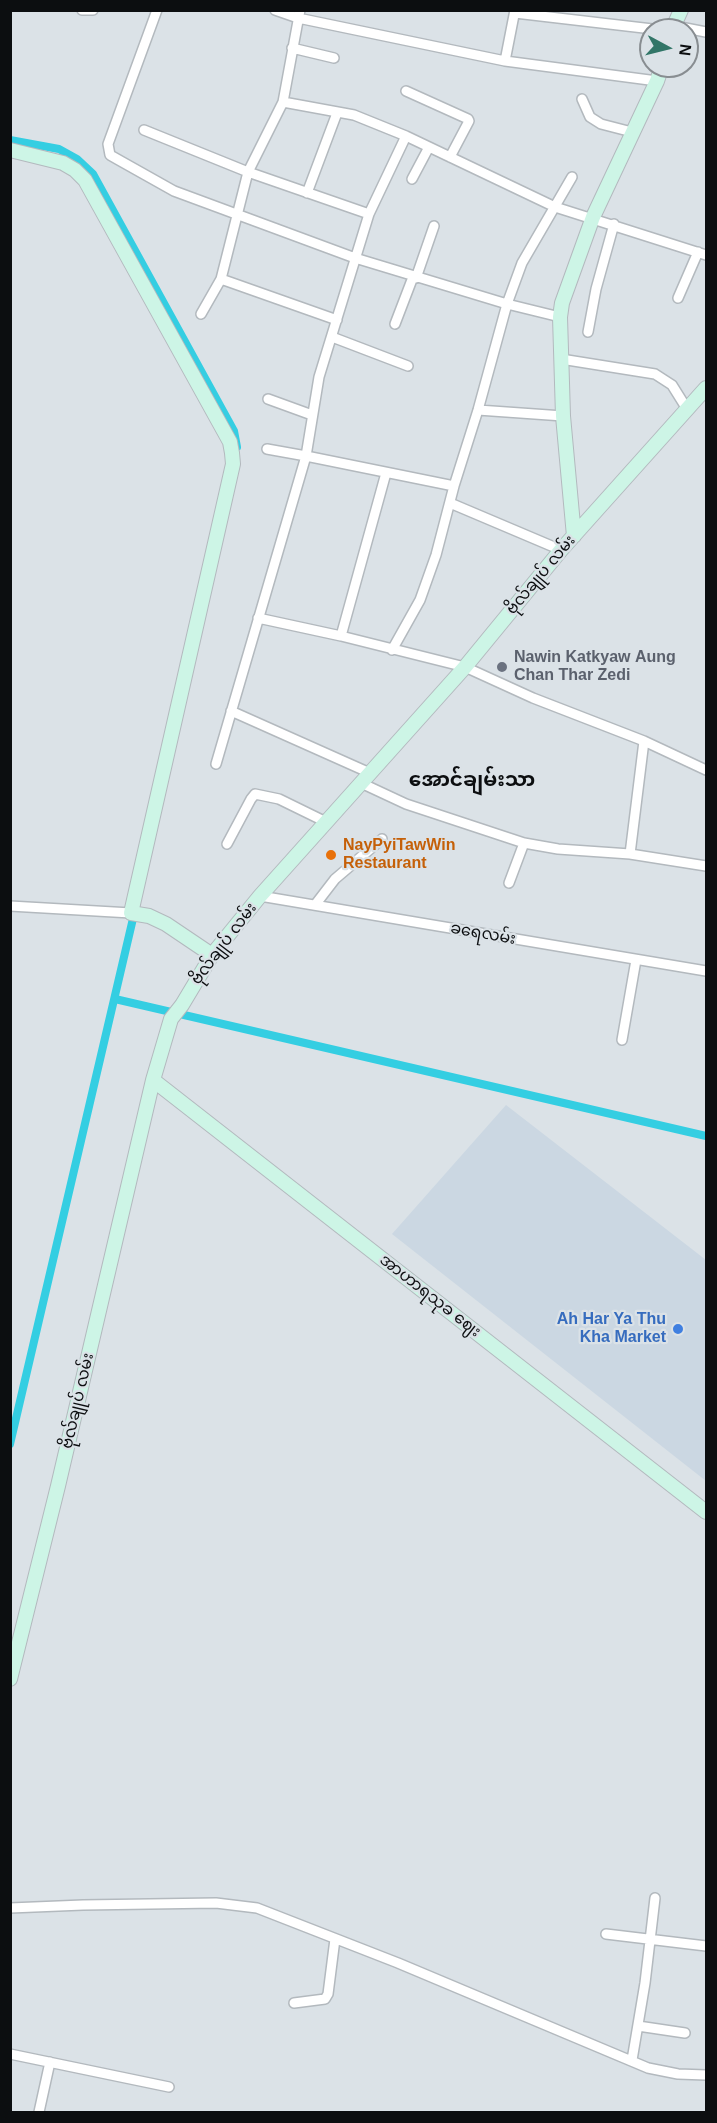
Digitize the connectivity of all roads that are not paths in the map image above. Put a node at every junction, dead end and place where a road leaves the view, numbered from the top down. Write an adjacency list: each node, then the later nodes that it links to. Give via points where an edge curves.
1 (82, 10): 2 (street)
2 (93, 10)
3 (157, 10): 31 (street, via 109,150 117,159 174,191)
4 (274, 10): 6 (street)
5 (515, 12): 7 (street); 10 (street)
6 (299, 14): 8 (street); 10 (street)
7 (639, 26)
8 (292, 48): 9 (street); 15 (street)
9 (333, 58)
10 (505, 61): 12 (street)
11 (658, 78): 12 (street)
12 (657, 81): 18 (street)
13 (406, 91): 22 (street, via 468,119)
14 (582, 99): 18 (street, via 590,117)
15 (283, 102): 16 (street); 24 (street)
16 (337, 112): 19 (street); 28 (street)
17 (144, 130): 24 (street)
18 (632, 132): 32 (street)
19 (406, 136): 20 (street); 30 (street)
20 (429, 147): 22 (street); 23 (street)
21 (10, 150): 81 (street, via 63,163 85,180 230,442 232,453 228,487)
22 (450, 157): 29 (street)
23 (418, 168): 25 (street); 27 (street)
24 (248, 172): 28 (street); 31 (street)
25 (428, 173)
26 (572, 177): 29 (street)
27 (412, 179)
28 (307, 193): 30 (street)
29 (555, 207): 32 (street); 40 (street, via 522,263)
30 (369, 214): 36 (street)
31 (238, 215): 36 (street); 38 (street)
32 (593, 217): 33 (street); 42 (street)
33 (614, 224): 35 (street); 45 (street)
34 (434, 226): 37 (street)
35 (702, 254): 39 (street)
36 (355, 258): 37 (street); 43 (street)
37 (414, 277): 40 (street); 44 (street)
38 (220, 279): 41 (street); 43 (street)
39 (678, 298)
40 (507, 304): 42 (street); 51 (street)
41 (201, 314)
42 (560, 317): 47 (street)
43 (337, 320): 46 (street)
44 (395, 324)
45 (588, 332)
46 (332, 337): 48 (street); 53 (street)
47 (561, 359): 52 (street, via 655,374 672,385); 54 (street)
48 (408, 366)
49 (706, 388): 52 (street, ဗိုလ်ချုပ် လမ်း)
50 (268, 399): 53 (street)
51 (478, 410): 54 (street); 58 (street)
52 (687, 410): 60 (street, ဗိုလ်ချုပ် လမ်း)
53 (312, 415): 56 (street)
54 (563, 416): 60 (street)
55 (267, 449): 56 (street)
56 (306, 456): 57 (street); 62 (street)
57 (386, 473): 58 (street); 63 (street)
58 (454, 486): 59 (street)
59 (450, 503): 61 (street); 64 (street, via 420,600)
60 (574, 536): 61 (street, ဗိုလ်ချုပ် လမ်း)
61 (561, 550): 65 (street, ဗိုလ်ချုပ် လမ်း)
62 (258, 618): 63 (street); 66 (street)
63 (341, 636): 64 (street)
64 (392, 650): 65 (street)
65 (465, 667): 67 (street); 70 (street, ဗိုလ်ချုပ် လမ်း)
66 (231, 711): 68 (street); 70 (street)
67 (644, 741): 69 (street); 75 (street)
68 (216, 764)
69 (706, 770)
70 (366, 778): 71 (street, ဗိုလ်ချုပ် လမ်း); 73 (street, via 406,804)
71 (326, 822): 74 (street, via 279,799 255,794); 78 (street, ဗိုလ်ချုပ် လမ်း)
72 (382, 839): 80 (street, via 335,879)
73 (524, 843): 75 (street); 77 (street)
74 (227, 844)
75 (630, 854): 76 (street)
76 (706, 866)
77 (509, 883)
78 (260, 896): 80 (street, ခရေလမ်း); 82 (street, ဗိုလ်ချုပ် လမ်း)
79 (10, 906): 81 (street)
80 (315, 906): 83 (street, ခရေလမ်း)
81 (134, 912): 82 (street, via 166,924)
82 (212, 955): 86 (street, ဗိုလ်ချုပ် လမ်း, via 171,1019)
83 (636, 960): 84 (street, ခရေလမ်း); 85 (street)
84 (706, 972)
85 (622, 1040)
86 (153, 1080): 87 (street, အာဟာရသုခ ဈေး); 88 (street, ဗိုလ်ချုပ် လမ်း)
87 (706, 1512)
88 (10, 1679)
89 (655, 1898): 93 (street)
90 (10, 1908): 92 (street, via 243,1905 269,1911)
91 (606, 1934): 93 (street)
92 (335, 1939): 95 (street, via 325,1999); 99 (street)
93 (650, 1939): 94 (street); 96 (street)
94 (706, 1946)
95 (294, 2003)
96 (638, 2026): 97 (street); 99 (street)
97 (686, 2033)
98 (10, 2054): 100 (street)
99 (632, 2060): 101 (street, via 661,2072)
100 (50, 2062): 102 (street); 103 (street)
101 (706, 2075)
102 (169, 2087)
103 (39, 2112)

